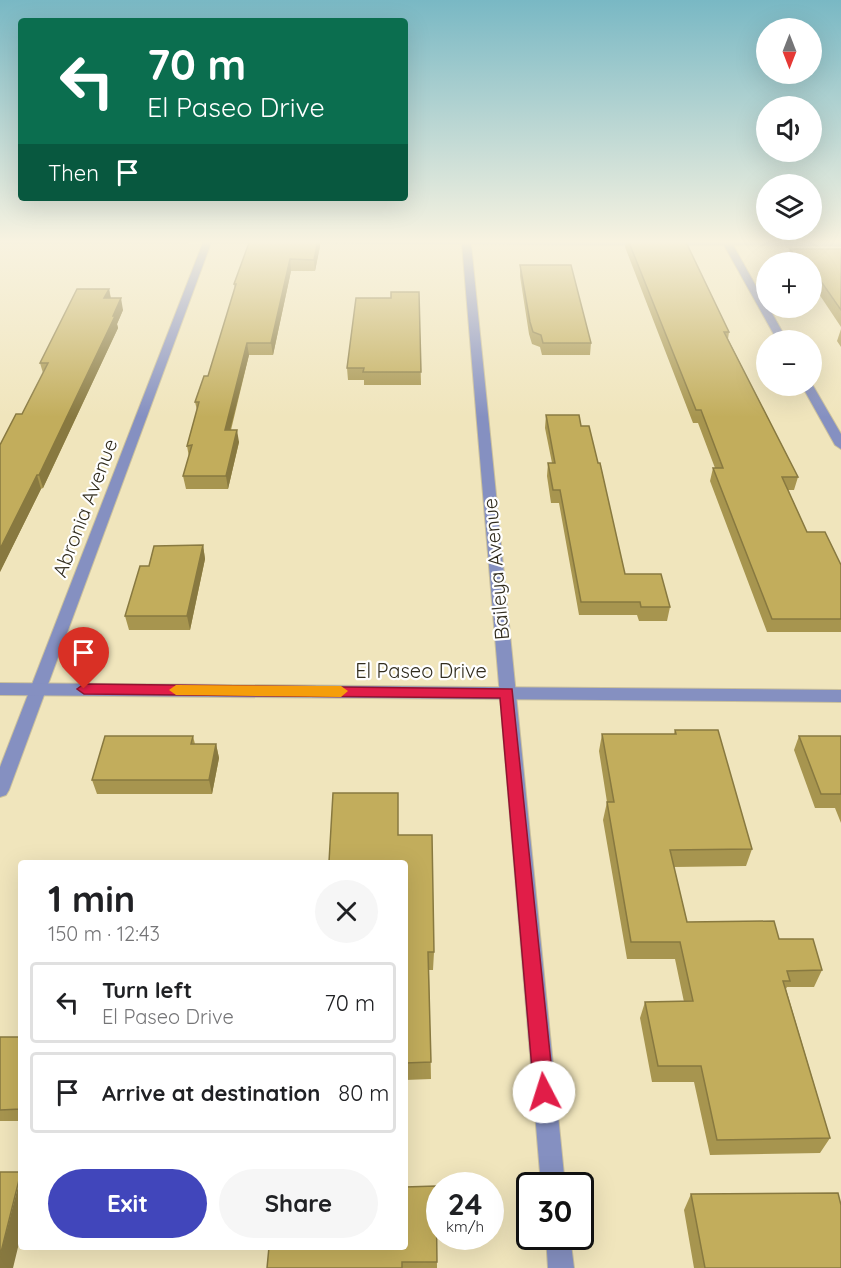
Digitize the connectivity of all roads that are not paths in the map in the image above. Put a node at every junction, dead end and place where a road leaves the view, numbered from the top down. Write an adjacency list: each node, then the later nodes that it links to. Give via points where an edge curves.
1 (186, 299): 8 (street, Abronia Avenue)
2 (471, 299): 9 (street, Baileya Avenue)
3 (759, 299): 4 (street)
4 (776, 330)
5 (814, 396): 6 (street)
6 (841, 445)
7 (0, 688): 8 (street, El Paseo Drive)
8 (38, 689): 9 (street, El Paseo Drive); 11 (street, Abronia Avenue)
9 (507, 693): 10 (street, El Paseo Drive); 12 (street, Baileya Avenue)
10 (841, 696)
11 (0, 789)
12 (552, 1172)
13 (559, 1250): 14 (street)
14 (561, 1268)

